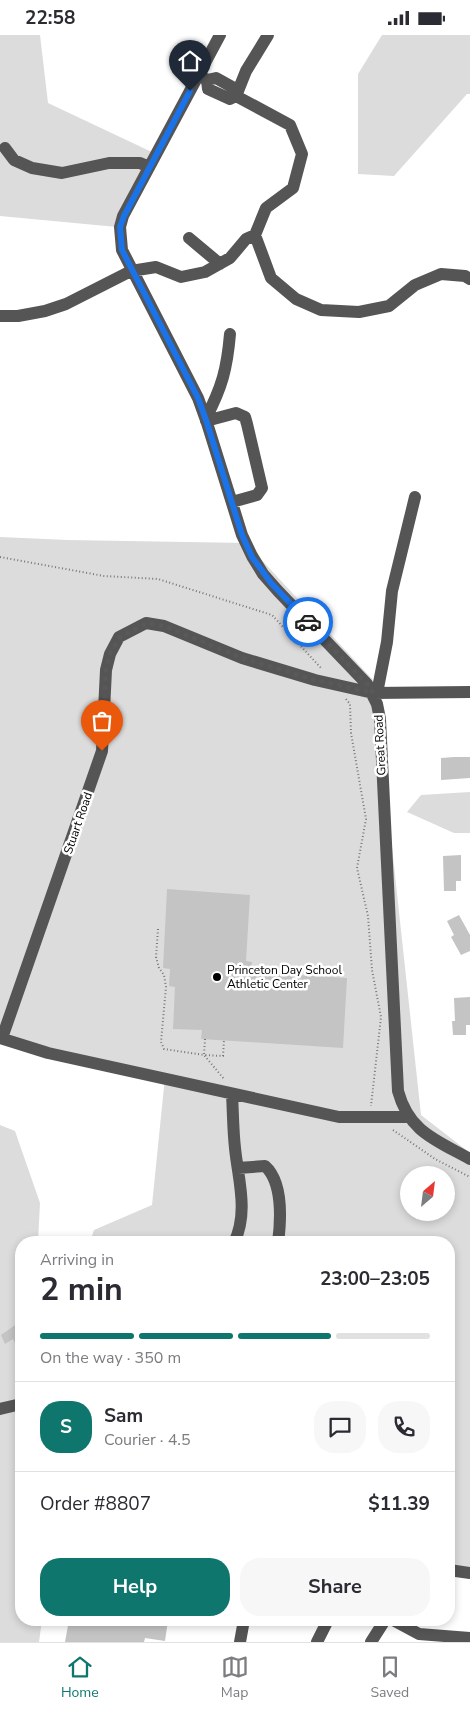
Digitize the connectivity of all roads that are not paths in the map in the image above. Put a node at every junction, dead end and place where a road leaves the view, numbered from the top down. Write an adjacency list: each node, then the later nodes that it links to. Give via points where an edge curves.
1 (220, 35): 3 (street, Great Road)
2 (268, 35): 4 (street, via 246,71)
3 (202, 77): 4 (street, via 208,89 230,99); 6 (street, Great Road)
4 (236, 96): 7 (street, via 290,125 302,154 294,188 266,208)
5 (5, 148): 6 (street, via 14,160 32,168 62,173 110,163 140,163)
6 (149, 167): 10 (street, Great Road, via 120,227 122,250)
7 (255, 235): 9 (street, via 246,239 230,258); 11 (street, via 271,278 296,299 320,310 359,312 389,306 415,285 441,274)
8 (189, 238): 9 (street)
9 (220, 264): 10 (street, via 204,272 181,277 156,267)
10 (131, 271): 12 (street, via 66,304 45,311); 14 (street, Great Road, via 198,398)
11 (470, 279)
12 (0, 317)
13 (230, 334): 14 (street, via 224,380)
14 (206, 420): 16 (street, Great Road); 16 (street, via 236,413 245,417 262,488 257,495)
15 (415, 497): 18 (street, via 392,591 387,642)
16 (232, 502): 18 (street, Great Road, via 242,535 263,574)
17 (470, 692): 18 (street, Stuart Road)
18 (375, 693): 19 (street, Stuart Road, via 334,685 242,658 164,626 146,623 120,637 110,653 106,670 102,751); 21 (street, Great Road, via 380,719 398,1091)
19 (1, 1038): 20 (street, via 48,1053)
20 (232, 1094): 21 (street, via 340,1117); 23 (street)
21 (408, 1117): 22 (street, Great Road, via 428,1136)
22 (470, 1159)
23 (238, 1167): 24 (street, via 242,1210); 25 (street, via 265,1166 272,1172 281,1225)
24 (236, 1236)
25 (279, 1236)
26 (15, 1405): 27 (street)
27 (0, 1409)
28 (455, 1572): 29 (street)
29 (470, 1573)
30 (243, 1626): 35 (street)
31 (325, 1626): 36 (street)
32 (381, 1626): 37 (street)
33 (403, 1626): 34 (street, via 419,1635)
34 (470, 1638)
35 (240, 1642)
36 (317, 1642)
37 (371, 1642)

